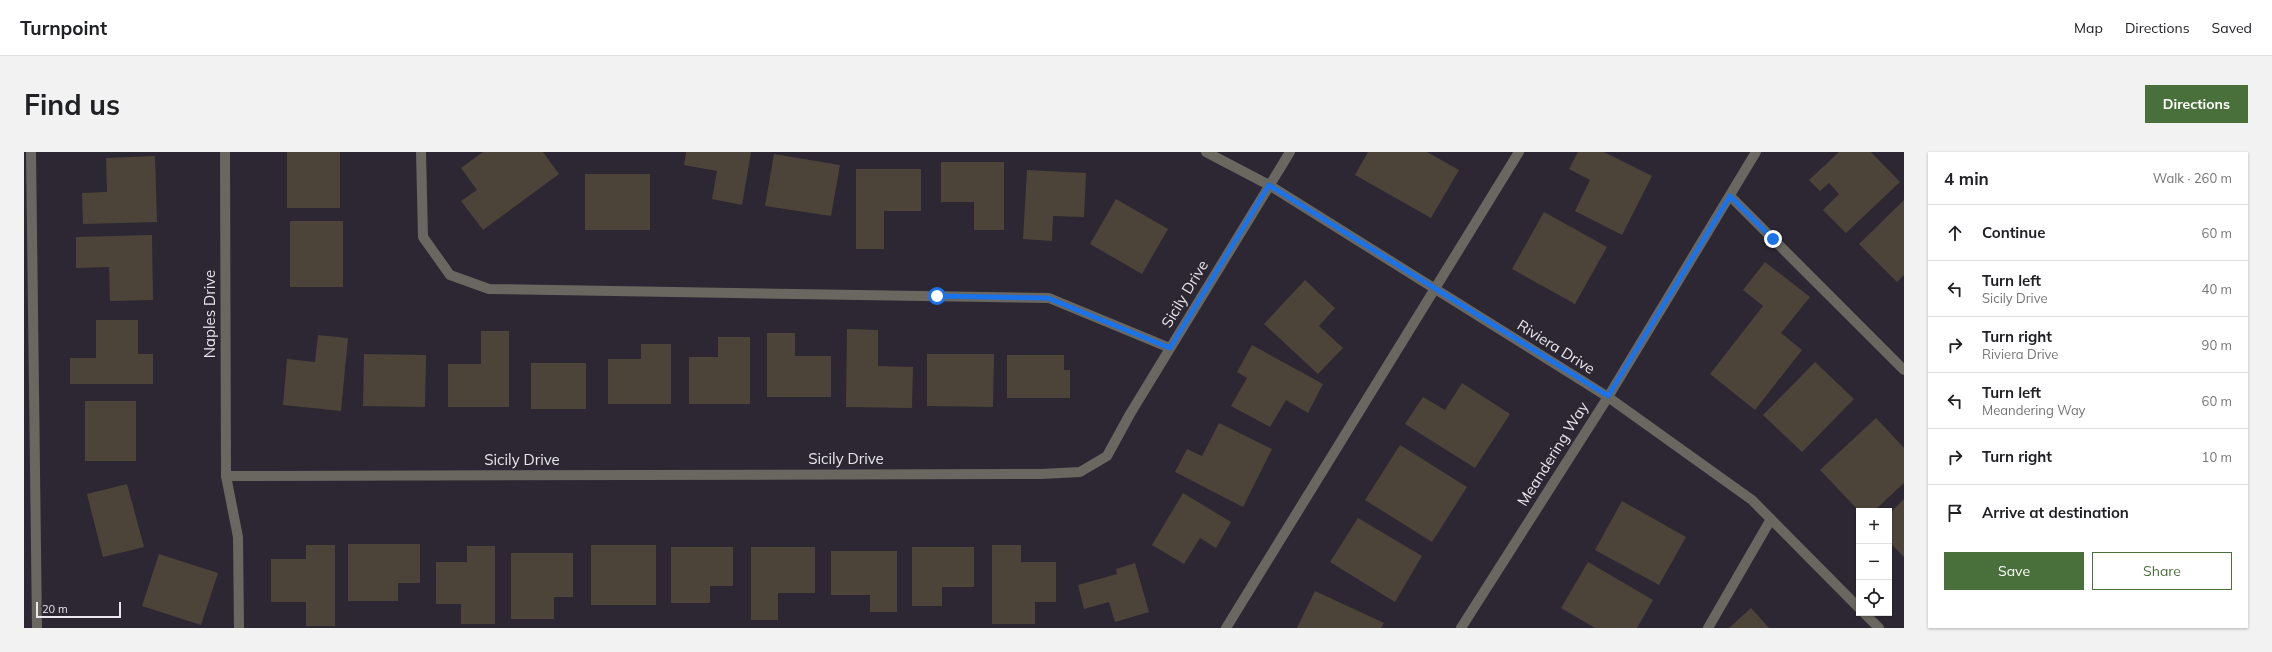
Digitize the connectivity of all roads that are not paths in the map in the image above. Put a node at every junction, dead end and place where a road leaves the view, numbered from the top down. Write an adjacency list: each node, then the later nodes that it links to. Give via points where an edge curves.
1 (31, 152): 18 (street)
2 (225, 152): 14 (street, Naples Drive)
3 (421, 152): 11 (street, via 423,237 450,275 489,289 1048,298)
4 (1206, 152): 8 (street, Riviera Drive)
5 (1290, 152): 8 (street, Sicily Drive)
6 (1519, 152): 10 (street)
7 (1756, 152): 9 (street, Meandering Way)
8 (1269, 185): 10 (street, Riviera Drive); 11 (street, Sicily Drive)
9 (1730, 196): 12 (street); 13 (street, Meandering Way)
10 (1435, 289): 13 (street, Riviera Drive); 20 (street)
11 (1170, 348): 14 (street, Sicily Drive, via 1107,456 1080,472)
12 (1904, 370)
13 (1608, 396): 15 (street, Riviera Drive, via 1752,500); 21 (street, Meandering Way)
14 (226, 476): 19 (street, Naples Drive, via 238,537)
15 (1771, 519): 16 (street, Riviera Drive); 22 (street)
16 (1856, 605)
17 (1867, 616): 23 (street)
18 (37, 628)
19 (239, 628)
20 (1226, 628)
21 (1461, 628)
22 (1708, 628)
23 (1878, 628)

